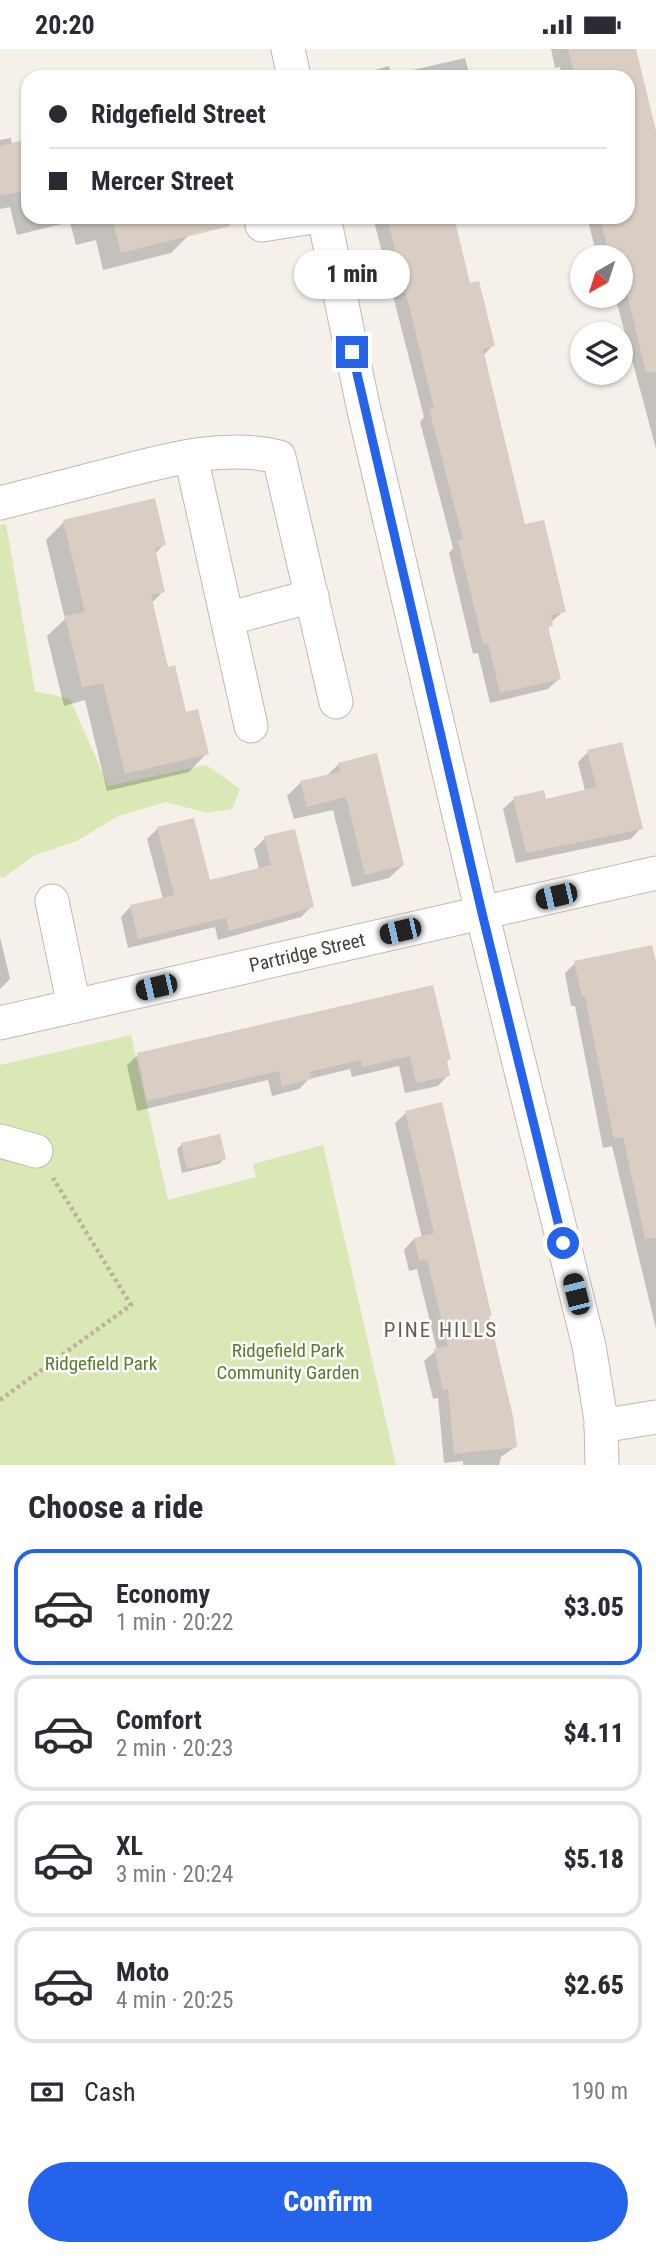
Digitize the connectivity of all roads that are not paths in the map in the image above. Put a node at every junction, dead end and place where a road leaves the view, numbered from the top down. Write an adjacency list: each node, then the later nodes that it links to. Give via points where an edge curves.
1 (288, 49): 2 (street)
2 (292, 70)
3 (268, 224): 5 (street)
4 (325, 224): 14 (street, via 363,406)
5 (262, 225)
6 (191, 457): 7 (street); 8 (street, via 260,452 279,457); 9 (street)
7 (0, 503)
8 (312, 596): 9 (street); 10 (street)
9 (227, 619): 11 (street)
10 (336, 702)
11 (251, 726)
12 (656, 873): 14 (street, Partridge Street)
13 (51, 901): 15 (street)
14 (482, 913): 15 (street, Partridge Street); 20 (street, via 589,1346)
15 (74, 1006): 16 (street, Partridge Street)
16 (0, 1023)
17 (0, 1141): 18 (street)
18 (36, 1151)
19 (656, 1417): 20 (street)
20 (601, 1426): 21 (street)
21 (602, 1465)

